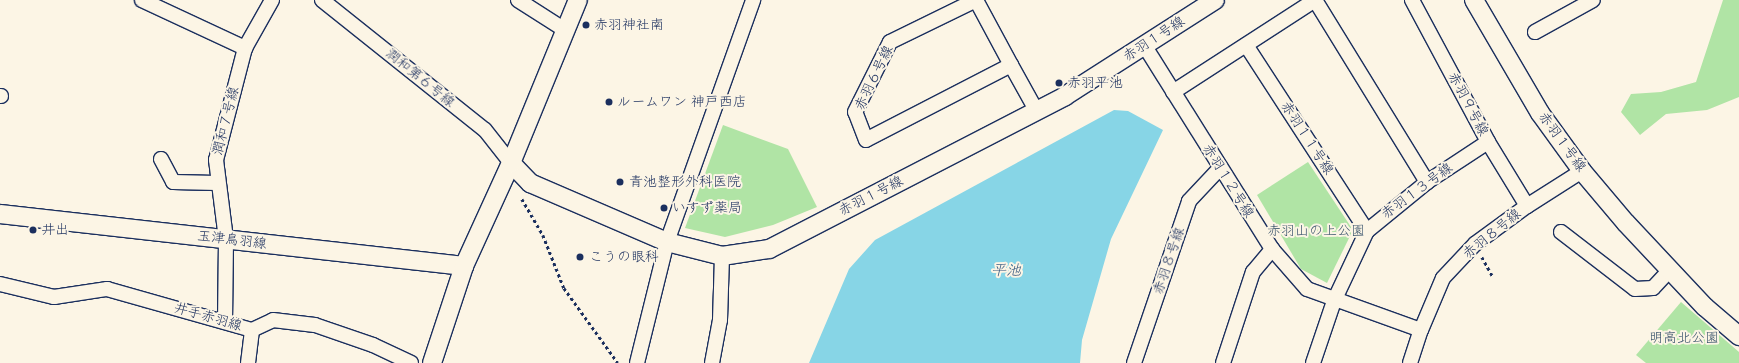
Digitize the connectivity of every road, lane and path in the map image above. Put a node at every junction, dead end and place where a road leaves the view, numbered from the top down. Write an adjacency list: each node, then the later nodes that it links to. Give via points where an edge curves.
1 (142, 0): 16 (street)
2 (272, 0): 16 (street, 潤和７号線)
3 (322, 0): 22 (street, 潤和第６号線, via 485,130)
4 (518, 0): 12 (street)
5 (578, 0): 12 (street)
6 (753, 0): 33 (street)
7 (1215, 0): 14 (street, 赤羽１号線)
8 (1315, 0): 15 (street); 25 (street)
9 (1412, 0): 20 (street, 赤羽９号線)
10 (1474, 0): 24 (street, 赤羽１号線, via 1540,113)
11 (1592, 0): 13 (street)
12 (565, 30): 22 (street)
13 (1535, 32)
14 (1144, 45): 18 (street, 赤羽１２号線); 19 (street, 赤羽１号線, via 1064,96)
15 (1246, 45): 18 (street); 30 (street, 赤羽１１号線)
16 (245, 48): 26 (street, 潤和７号線, via 216,160)
17 (1011, 65): 17 (street, 赤羽６号線, via 976,0 890,42 855,112 866,140); 19 (street, 赤羽６号線)
18 (1173, 92): 23 (street, 赤羽１２号線)
19 (1036, 110): 36 (street, 赤羽１号線, via 769,249)
20 (1488, 142): 25 (street, 赤羽１３号線); 28 (street, 赤羽９号線)
21 (161, 158): 26 (street, via 173,182)
22 (511, 162): 33 (street, 赤羽１号線, via 530,183); 37 (street)
23 (1220, 168): 35 (street, 赤羽１２号線); 52 (street, 赤羽８号線, via 1189,201)
24 (1582, 171): 28 (street, 赤羽８号線); 38 (street, 赤羽１号線)
25 (1427, 182): 30 (street, 赤羽１３号線)
26 (217, 183): 32 (street, 潤和７号線)
27 (521, 196): 50 (path, via 543,235 564,288)
28 (1527, 206): 34 (street, 赤羽８号線)
29 (0, 214): 32 (street, 玉津鳥羽線)
30 (1367, 231): 41 (street, 赤羽１３号線)
31 (1561, 232): 38 (street, via 1635,288 1653,288)
32 (226, 240): 37 (street, 玉津鳥羽線); 42 (street, 潤和７号線)
33 (667, 242): 36 (street, 赤羽１号線); 46 (street)
34 (1475, 244): 39 (path); 44 (street, 赤羽８号線, via 1443,278)
35 (1272, 249): 41 (street, 赤羽１２号線, via 1307,289); 53 (street, via 1253,272)
36 (722, 256): 51 (street, via 720,320)
37 (464, 266): 49 (street)
38 (1670, 270): 45 (street, 赤羽１号線, via 1705,307)
39 (1493, 277)
40 (0, 284): 42 (street, 井手赤羽線, via 54,297 107,289)
41 (1334, 301): 44 (street, 赤羽１２号線); 54 (street, 赤羽１３号線)
42 (225, 322): 43 (street, 井手赤羽線)
43 (252, 330): 47 (street); 48 (street, 井手赤羽線, via 272,320 315,325 373,345)
44 (1421, 330): 55 (street, 赤羽８号線)
45 (1739, 336)
46 (640, 362)
47 (248, 363)
48 (411, 363)
49 (432, 363)
50 (618, 363)
51 (712, 363)
52 (1134, 363)
53 (1223, 363)
54 (1313, 363)
55 (1410, 363)

